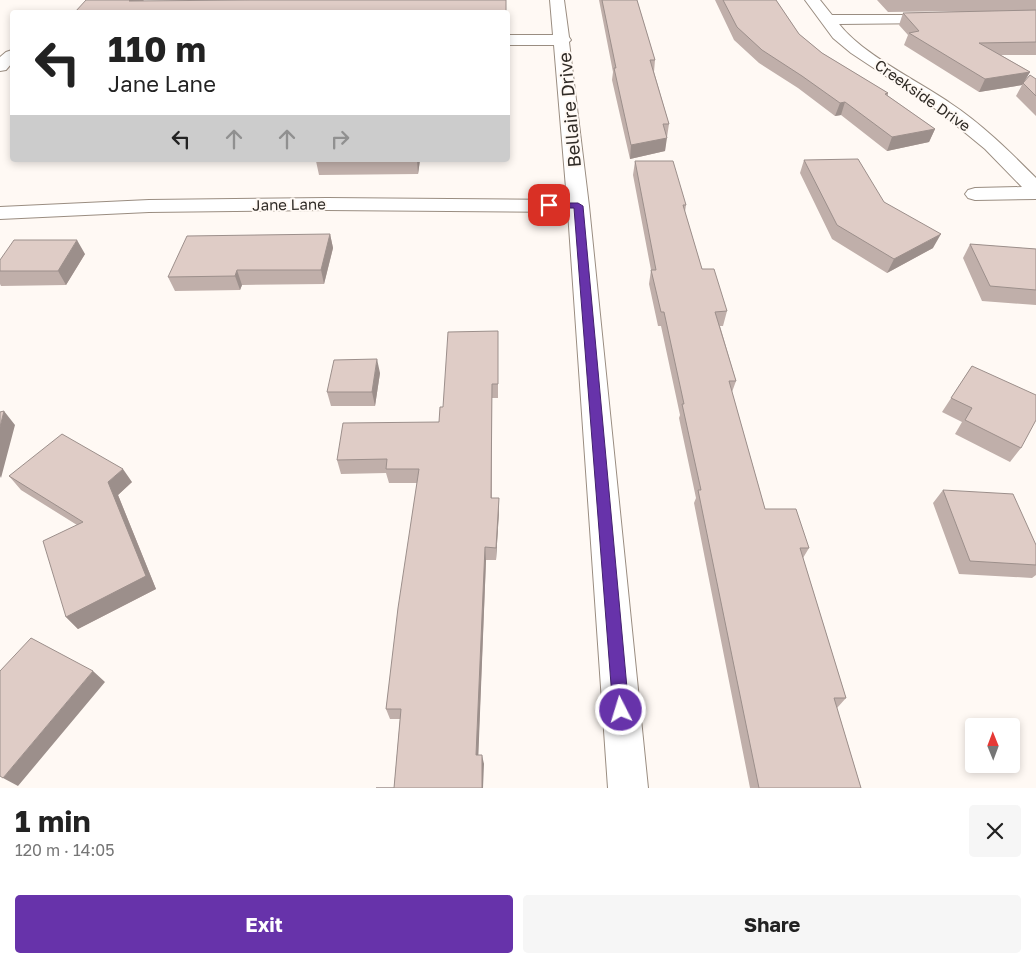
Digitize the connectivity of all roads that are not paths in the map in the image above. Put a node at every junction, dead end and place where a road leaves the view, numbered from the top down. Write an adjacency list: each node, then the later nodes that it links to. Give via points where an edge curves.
1 (557, 0): 6 (street, Bellaire Drive)
2 (812, 0): 4 (street, Creekside Drive)
3 (956, 18): 4 (street)
4 (827, 20): 9 (street, Creekside Drive, via 857,50 946,108 992,145)
5 (510, 40): 6 (street)
6 (563, 40): 11 (street, Bellaire Drive)
7 (10, 57): 8 (street)
8 (0, 66)
9 (1036, 192): 10 (street)
10 (975, 194)
11 (578, 206): 12 (street, Jane Lane, via 149,206); 13 (street, Bellaire Drive)
12 (0, 213)
13 (628, 788)

